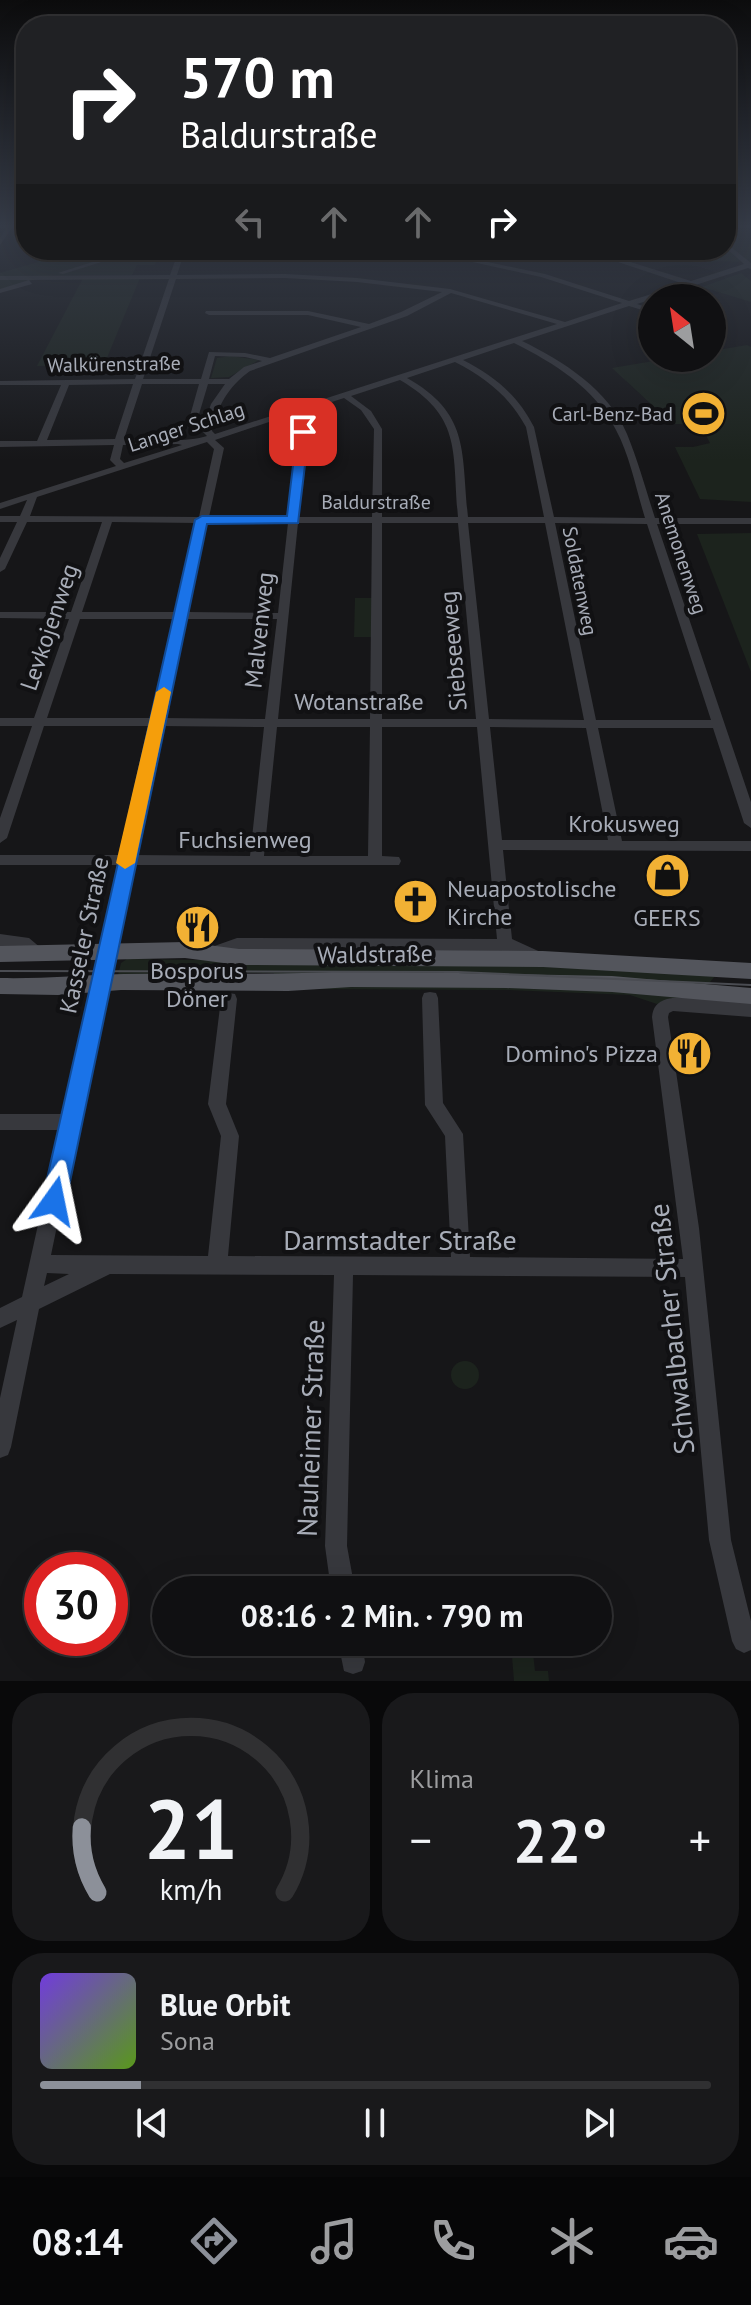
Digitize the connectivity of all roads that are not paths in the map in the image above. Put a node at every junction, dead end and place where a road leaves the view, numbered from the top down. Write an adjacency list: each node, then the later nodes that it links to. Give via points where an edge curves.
1 (164, 303): 14 (street)
2 (430, 303): 7 (street)
3 (493, 303): 6 (street)
4 (627, 303): 6 (street, Langer Schlag)
5 (209, 313): 7 (street, via 308,313)
6 (564, 324): 8 (street, Langer Schlag)
7 (369, 326): 10 (street)
8 (514, 340): 9 (street, Langer Schlag); 36 (street, Anemonenweg, via 582,380 611,412)
9 (455, 359): 11 (street, Langer Schlag); 35 (street, Soldatenweg, via 504,388 520,405 530,427)
10 (267, 360): 12 (street, via 212,354); 13 (street)
11 (400, 377): 17 (street, Langer Schlag); 34 (street, Siebseeweg, via 436,400 448,415)
12 (205, 381): 13 (street, Walkürenstraße); 14 (street, Walkürenstraße); 19 (street, via 192,423)
13 (229, 381): 19 (street)
14 (136, 382): 16 (street, Walkürenstraße); 21 (street)
15 (0, 383): 16 (street, Walkürenstraße)
16 (66, 383): 22 (street)
17 (344, 395): 18 (street, Langer Schlag); 33 (street, via 364,406 378,429)
18 (285, 414): 20 (street, Langer Schlag); 32 (street, Malvenweg, via 303,432)
19 (208, 425): 20 (street)
20 (211, 438): 24 (street, Langer Schlag); 31 (street, Kasseler Straße, via 219,448)
21 (120, 441): 22 (street); 24 (street); 25 (street, via 115,460)
22 (41, 443): 23 (street)
23 (1, 444)
24 (189, 445): 25 (street, Langer Schlag)
25 (122, 467): 27 (street, Langer Schlag)
26 (33, 499): 29 (street)
27 (0, 506)
28 (0, 519): 29 (street, Baldurstraße)
29 (23, 520): 30 (street, Baldurstraße); 38 (street)
30 (108, 520): 31 (street, Baldurstraße); 40 (street, Levkojenweg)
31 (202, 520): 32 (street, Baldurstraße); 41 (street, Kasseler Straße)
32 (293, 520): 33 (street, Baldurstraße); 42 (street, Malvenweg)
33 (377, 520): 34 (street, Baldurstraße); 46 (street)
34 (462, 520): 35 (street, Baldurstraße); 47 (street, Siebseeweg)
35 (550, 520): 36 (street, Baldurstraße); 48 (street, Soldatenweg)
36 (651, 521): 37 (street, Baldurstraße); 50 (street, Anemonenweg)
37 (751, 521)
38 (0, 569)
39 (0, 615): 40 (street)
40 (76, 615): 41 (street); 44 (street, Levkojenweg)
41 (180, 616): 42 (street); 45 (street, Kasseler Straße)
42 (283, 616): 49 (street, Malvenweg)
43 (0, 722): 44 (street, Wotanstraße)
44 (40, 722): 45 (street, Wotanstraße); 52 (street, Levkojenweg)
45 (157, 723): 49 (street, Wotanstraße); 57 (street, Kasseler Straße)
46 (376, 723): 47 (street, Wotanstraße); 49 (street, Wotanstraße); 59 (street)
47 (482, 723): 48 (street, Wotanstraße); 53 (street, Siebseeweg)
48 (591, 723): 50 (street, Wotanstraße); 54 (street, Soldatenweg)
49 (271, 724): 58 (street, Malvenweg)
50 (719, 724): 51 (street, Anemonenweg)
51 (751, 823)
52 (0, 838)
53 (496, 845): 54 (street, Krokusweg); 62 (street, Siebseeweg)
54 (616, 845): 55 (street, Krokusweg)
55 (751, 846)
56 (0, 860): 57 (street, Fuchsienweg)
57 (126, 860): 58 (street, Fuchsienweg); 63 (street, Kasseler Straße)
58 (256, 861): 59 (street, Fuchsienweg)
59 (375, 861): 60 (street, Fuchsienweg)
60 (394, 861)
61 (0, 940): 66 (street, Waldstraße, via 24,942)
62 (505, 945): 64 (street, Waldstraße, via 237,944); 67 (street, Waldstraße)
63 (106, 950): 64 (main road, Waldstraße); 66 (main road, Waldstraße); 69 (street, Kasseler Straße)
64 (210, 953): 67 (main road, Waldstraße, via 262,958)
65 (0, 954): 66 (main road, Waldstraße)
66 (40, 954)
67 (543, 959): 68 (main road, Waldstraße)
68 (751, 971)
69 (99, 984): 70 (main road, Waldstraße); 71 (main road, Waldstraße, via 506,980); 76 (street, Kasseler Straße)
70 (0, 986)
71 (751, 996)
72 (430, 998): 80 (street, via 434,1105 454,1134)
73 (229, 999): 79 (street, via 217,1104 230,1136)
74 (751, 1010): 82 (street, Schwalbacher Straße, via 671,1004 661,1010)
75 (0, 1122): 76 (street)
76 (70, 1122): 77 (street, Kasseler Straße)
77 (40, 1264): 78 (street, Darmstadter Straße); 83 (street, Kasseler Straße)
78 (107, 1266): 79 (street, Darmstadter Straße); 83 (street, Darmstadter Straße)
79 (217, 1266): 81 (street, Darmstadter Straße)
80 (461, 1266): 81 (street, Darmstadter Straße); 82 (street, Darmstadter Straße)
81 (344, 1267): 86 (street, Nauheimer Straße, via 336,1546)
82 (693, 1268): 87 (street, Schwalbacher Straße, via 720,1540)
83 (33, 1299): 84 (street, Darmstadter Straße); 85 (street, Kasseler Straße)
84 (0, 1318)
85 (0, 1447)
86 (341, 1576)
87 (744, 1641)

